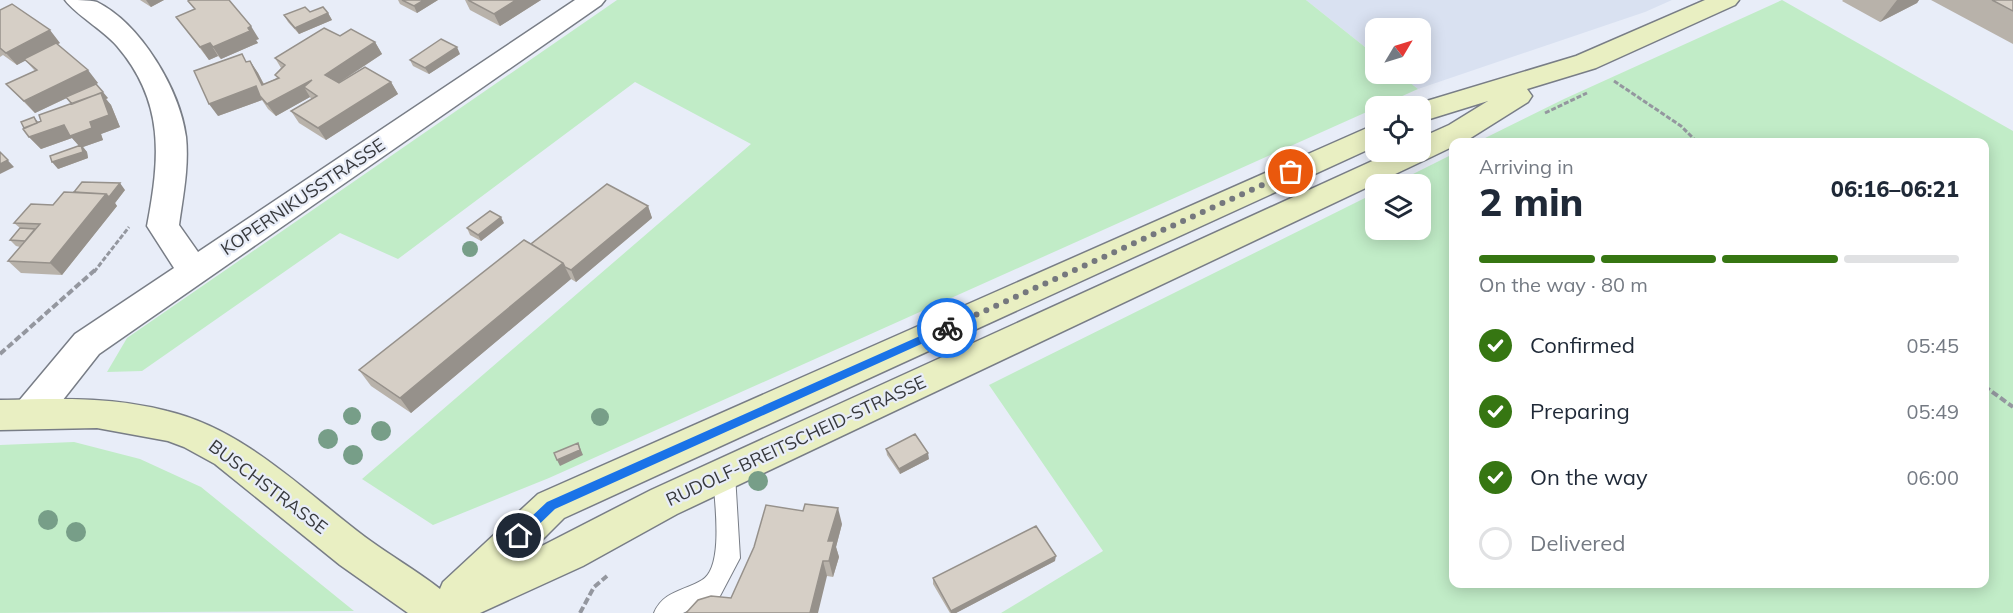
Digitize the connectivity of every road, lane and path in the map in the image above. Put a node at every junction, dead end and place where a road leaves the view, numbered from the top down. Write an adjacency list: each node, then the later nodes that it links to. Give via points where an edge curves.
1 (78, 0): 12 (street, via 120,30 157,89 171,137 171,176 163,226)
2 (592, 0): 12 (street, KOPERNIKUSSTRASSE)
3 (1726, 0): 4 (street, RUDOLF-BREITSCHEID-STRASSE)
4 (1586, 62): 5 (street, RUDOLF-BREITSCHEID-STRASSE); 7 (path)
5 (1552, 74): 6 (street, RUDOLF-BREITSCHEID-STRASSE); 9 (street, RUDOLF-BREITSCHEID-STRASSE)
6 (1431, 110)
7 (1693, 138)
8 (1365, 139): 18 (street, via 551,506)
9 (1431, 145)
10 (1395, 162): 17 (street, RUDOLF-BREITSCHEID-STRASSE)
11 (132, 222): 13 (path, via 93,273)
12 (193, 271): 16 (street, KOPERNIKUSSTRASSE, via 87,345)
13 (0, 354)
14 (1989, 390): 15 (path)
15 (2013, 407)
16 (15, 414): 18 (street, BUSCHSTRASSE, via 97,413 168,426 197,436 228,453)
17 (724, 474): 18 (street, RUDOLF-BREITSCHEID-STRASSE, via 569,553); 19 (lane, via 728,558 712,588 690,596)
18 (438, 613)
19 (666, 613)

